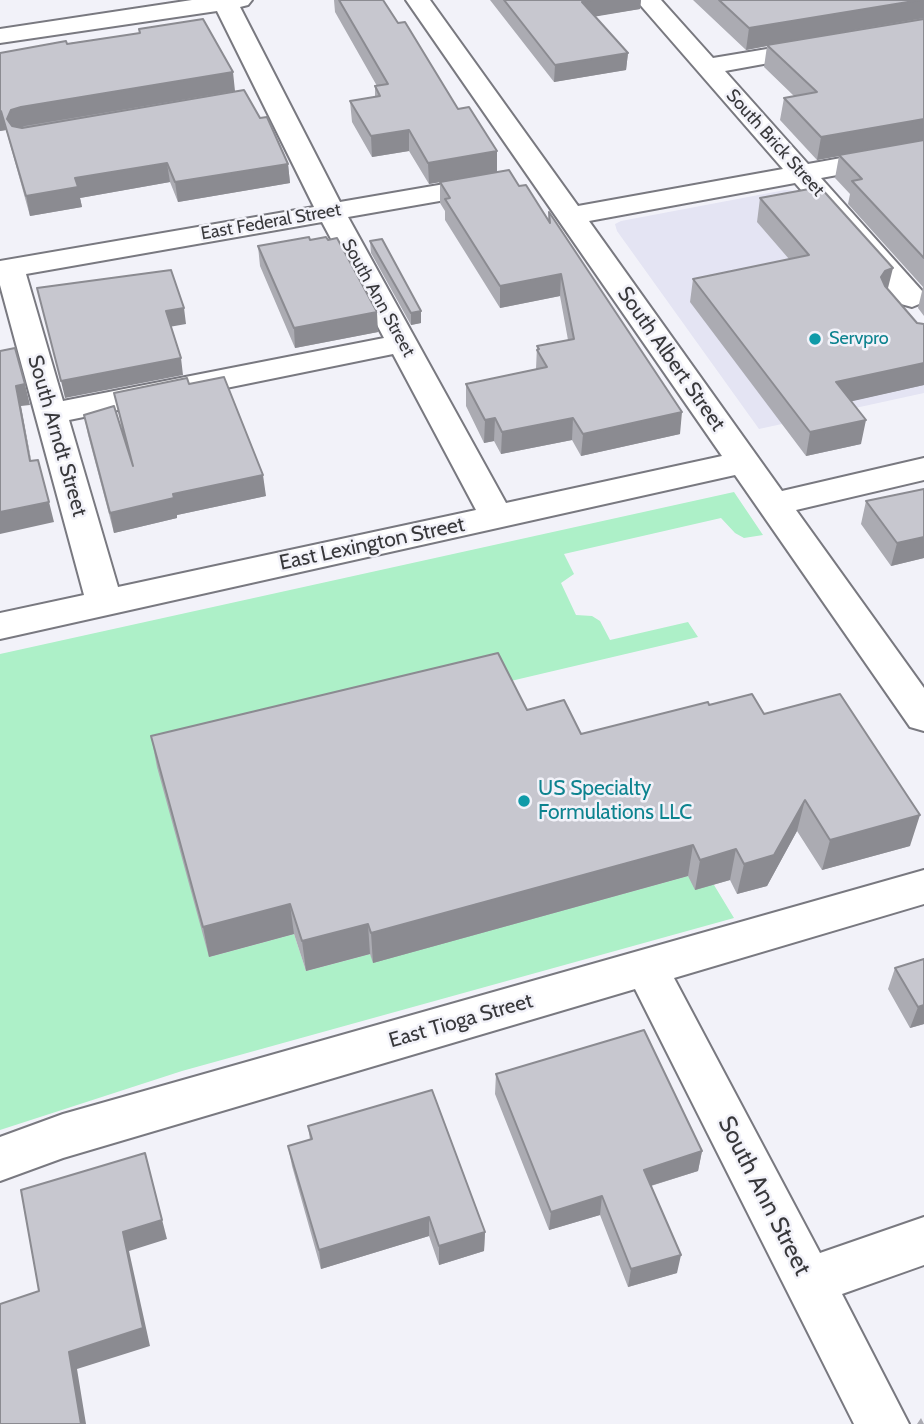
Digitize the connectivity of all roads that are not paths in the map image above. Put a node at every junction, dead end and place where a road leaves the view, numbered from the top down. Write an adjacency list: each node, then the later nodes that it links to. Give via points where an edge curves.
1 (648, 0): 6 (street, South Brick Street)
2 (232, 1): 4 (street); 10 (street, South Ann Street, via 258,98)
3 (427, 2): 9 (street, South Albert Street)
4 (0, 36)
5 (843, 44): 6 (street)
6 (707, 67): 8 (street, South Brick Street)
7 (924, 151): 8 (street)
8 (802, 173): 11 (street); 13 (street, South Brick Street)
9 (541, 175): 10 (street, East Federal Street); 11 (street, South Albert Street)
10 (331, 212): 12 (street, East Federal Street); 15 (street, South Ann Street)
11 (570, 216): 17 (street, South Albert Street)
12 (5, 269): 16 (street, South Arndt Street)
13 (918, 297): 14 (street, South Brick Street, via 893,302)
14 (916, 329)
15 (402, 343): 16 (street); 20 (street, South Ann Street)
16 (51, 414): 21 (street, South Arndt Street)
17 (744, 462): 19 (street, South Albert Street); 20 (street, East Lexington Street)
18 (924, 468): 19 (street)
19 (773, 504): 23 (street, South Albert Street)
20 (497, 517): 21 (street, East Lexington Street)
21 (104, 603): 22 (street, East Lexington Street)
22 (0, 626)
23 (924, 717)
24 (924, 887): 25 (street, East Tioga Street)
25 (646, 967): 26 (street, East Tioga Street, via 62,1136); 28 (street, South Ann Street)
26 (0, 1159)
27 (924, 1241): 28 (street)
28 (808, 1282): 29 (street, South Ann Street)
29 (882, 1424)

